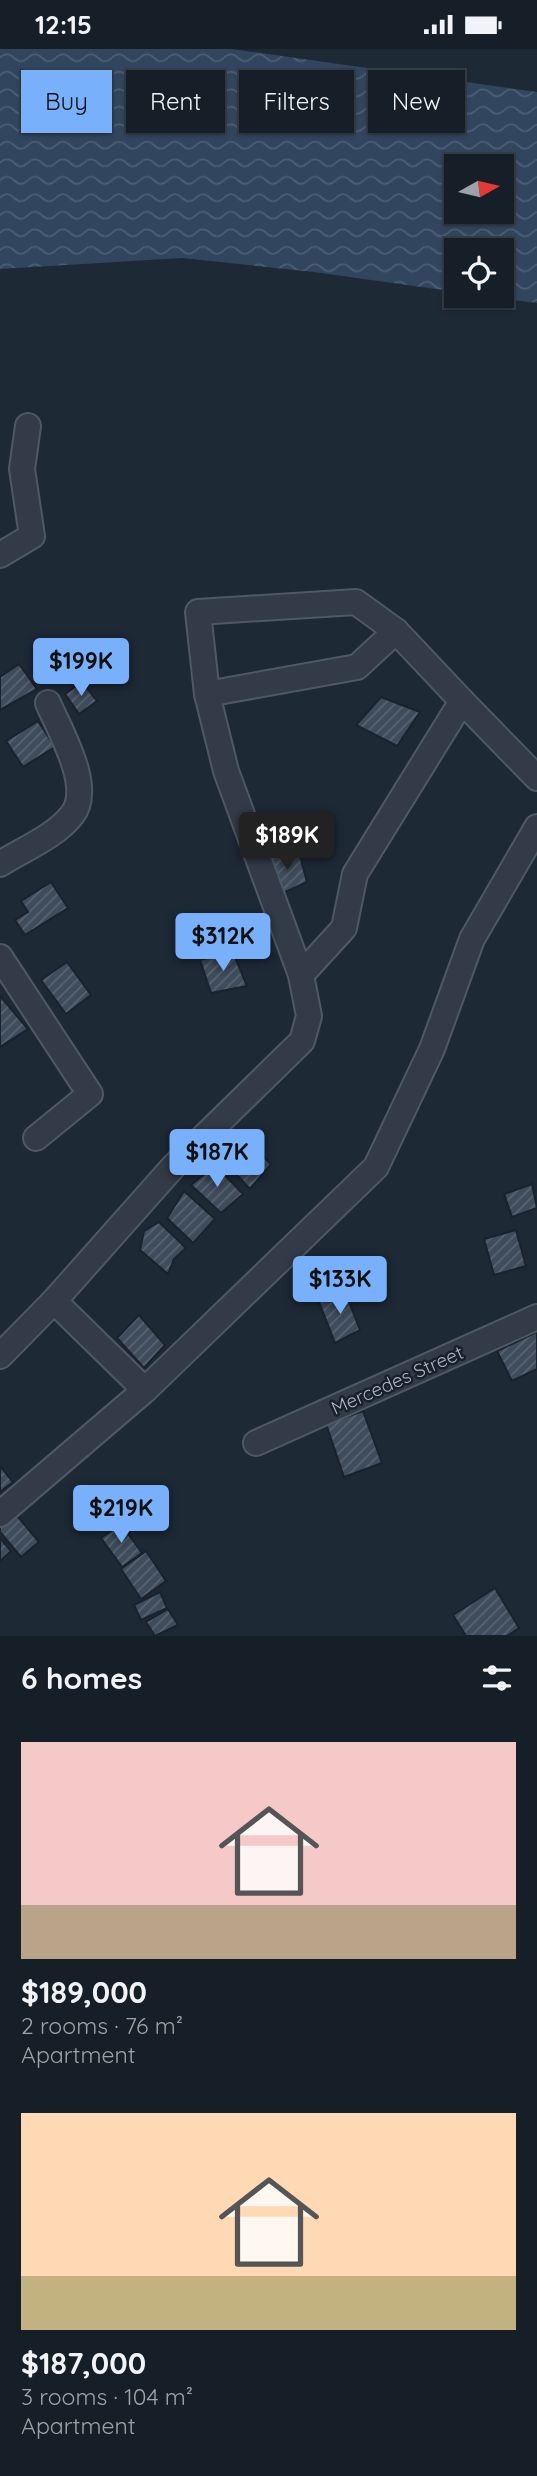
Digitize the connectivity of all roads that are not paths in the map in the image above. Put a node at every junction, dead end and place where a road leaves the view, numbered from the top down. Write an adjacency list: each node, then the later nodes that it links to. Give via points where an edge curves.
1 (28, 426): 2 (street, via 22,468 32,536)
2 (0, 555)
3 (396, 631): 4 (street, via 357,667); 4 (street, via 356,602 198,612); 5 (street)
4 (206, 694): 11 (street, via 226,771)
5 (462, 701): 7 (street); 11 (street, via 355,874 344,928)
6 (48, 703): 9 (street, via 79,779 81,796 73,815)
7 (537, 778)
8 (537, 827): 16 (street, via 472,939 432,1049 376,1167)
9 (0, 864)
10 (0, 957): 12 (street, via 90,1094)
11 (301, 975): 13 (street, via 309,1016 302,1041 173,1167)
12 (36, 1138)
13 (54, 1301): 15 (street); 16 (street)
14 (537, 1317): 17 (street, Mercedes Street)
15 (0, 1356)
16 (145, 1389): 18 (street)
17 (256, 1443)
18 (0, 1514)

